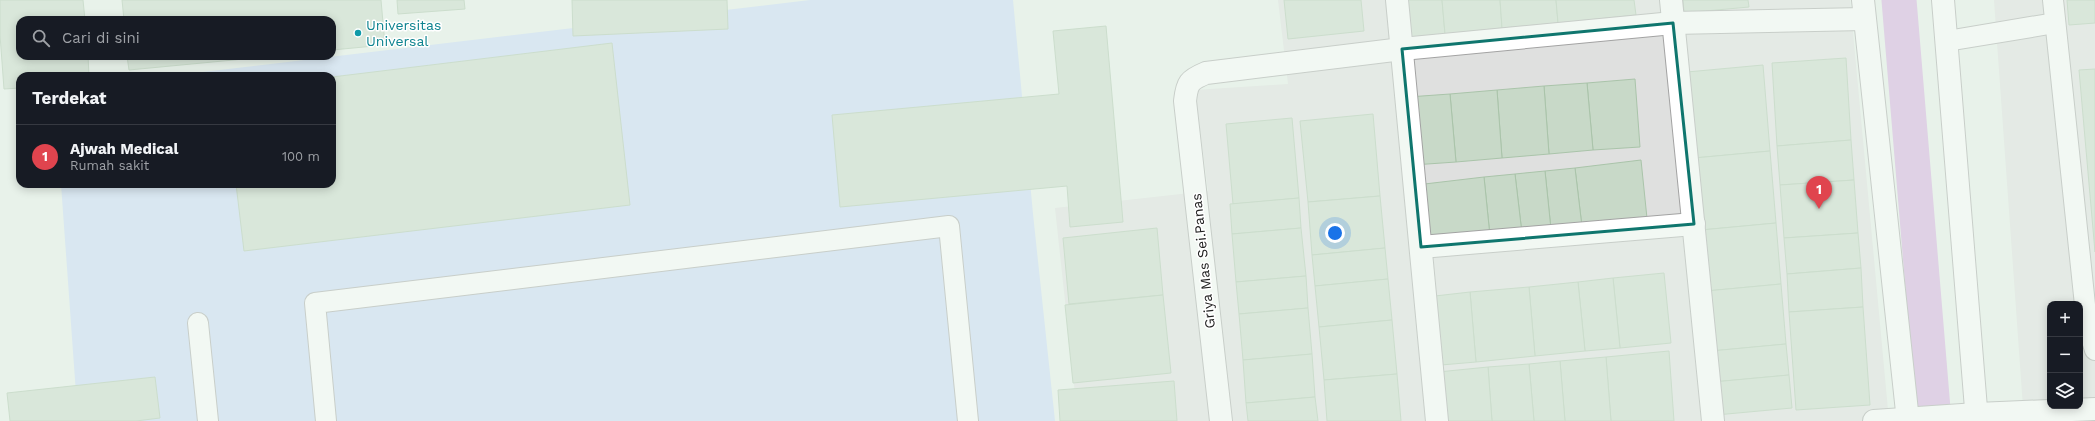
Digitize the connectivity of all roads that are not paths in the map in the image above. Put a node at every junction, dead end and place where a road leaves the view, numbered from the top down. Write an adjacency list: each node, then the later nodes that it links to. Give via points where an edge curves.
1 (1397, 0): 9 (street)
2 (1671, 0): 6 (street)
3 (1943, 0): 8 (street)
4 (2053, 0): 7 (lane)
5 (1863, 9): 6 (street); 16 (street)
6 (1673, 23): 9 (street); 10 (street)
7 (2055, 23): 8 (lane); 13 (lane, via 2087,324)
8 (1947, 41): 15 (street)
9 (1402, 49): 11 (street); 20 (street, Griya Mas Sei.Panas, via 1206,73 1193,78 1186,88 1184,101)
10 (1694, 224): 11 (street); 22 (street)
11 (1422, 247): 21 (street)
12 (198, 323): 17 (lane)
13 (2095, 350)
14 (2095, 409): 15 (street)
15 (1977, 417): 16 (street)
16 (1912, 419): 23 (street)
17 (208, 421)
18 (326, 421): 19 (lane, via 315,303 949,226)
19 (968, 421)
20 (1221, 421)
21 (1436, 421)
22 (1713, 421)
23 (1874, 421)

